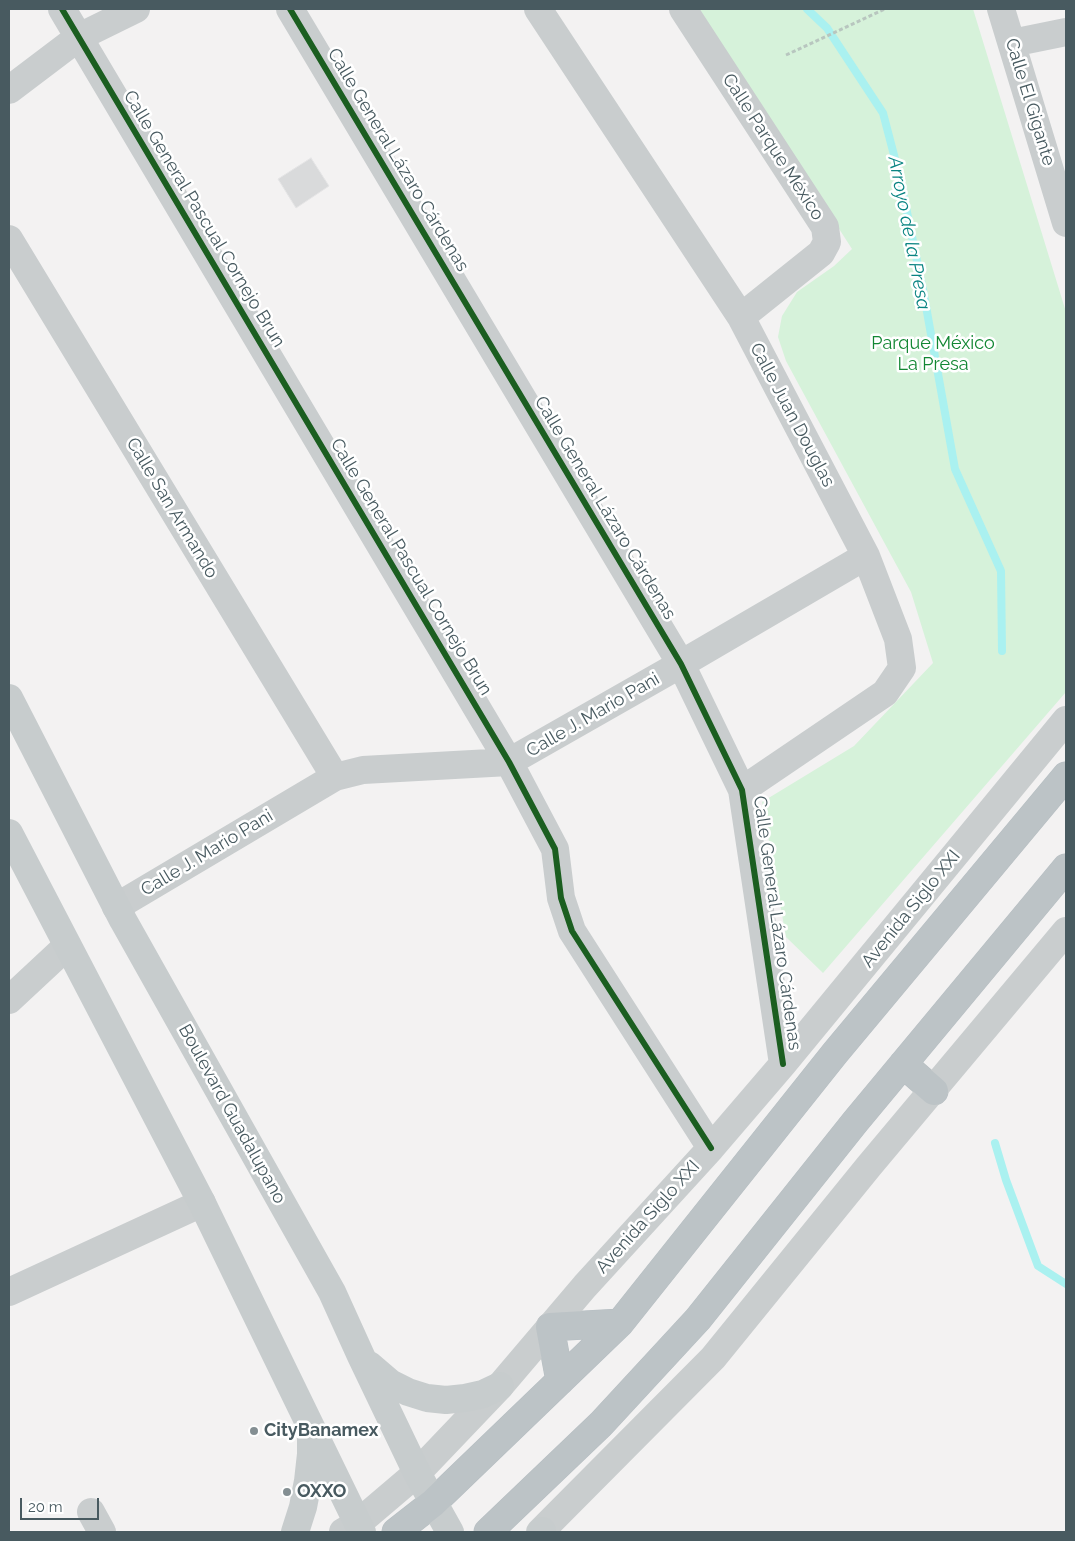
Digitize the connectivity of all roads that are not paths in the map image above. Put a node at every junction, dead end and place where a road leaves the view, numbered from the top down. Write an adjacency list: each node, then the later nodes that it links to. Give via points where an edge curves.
1 (62, 9): 8 (street, Calle General Pascual Cornejo Brun)
2 (136, 9): 8 (street)
3 (290, 9): 15 (street, Calle General Lázaro Cárdenas)
4 (538, 9): 13 (street, Calle Juan Douglas)
5 (683, 9): 13 (street, Calle Parque México, via 825,227 827,242 821,253)
6 (1001, 9): 9 (street, Calle El Gigante)
7 (1066, 32): 9 (street)
8 (79, 37): 10 (street); 18 (street, Calle General Pascual Cornejo Brun)
9 (1012, 43): 11 (street, Calle El Gigante)
10 (9, 90)
11 (1066, 223)
12 (9, 239): 20 (street, Calle San Armando)
13 (741, 317): 14 (street, Calle Juan Douglas)
14 (866, 556): 15 (street, Calle J. Mario Pani); 21 (street, Calle Juan Douglas, via 898,640 902,668 885,693)
15 (681, 664): 18 (street, Calle J. Mario Pani); 21 (street, Calle General Lázaro Cárdenas)
16 (9, 698): 24 (main road, Boulevard Guadalupano)
17 (1066, 720): 28 (street, Avenida Siglo XXI)
18 (509, 762): 20 (street, Calle J. Mario Pani, via 363,770); 31 (street, Calle General Pascual Cornejo Brun, via 555,849 561,898 572,931)
19 (1066, 776): 34 (highway, Avenida Siglo XXI, via 835,1053)
20 (335, 777): 24 (street, Calle J. Mario Pani)
21 (742, 790): 28 (street, Calle General Lázaro Cárdenas)
22 (9, 833): 26 (main road)
23 (1066, 868): 29 (highway)
24 (116, 907): 36 (main road, Boulevard Guadalupano, via 332,1292)
25 (1066, 933): 30 (street)
26 (67, 946): 27 (street); 32 (main road)
27 (9, 1000)
28 (783, 1064): 31 (street, Avenida Siglo XXI)
29 (903, 1064): 30 (highway); 46 (highway, via 698,1318 601,1424)
30 (934, 1091): 47 (street, via 714,1358)
31 (711, 1148): 35 (street, Avenida Siglo XXI)
32 (202, 1203): 33 (street); 39 (main road)
33 (9, 1292)
34 (620, 1323): 35 (highway); 37 (highway, Avenida Siglo XXI)
35 (550, 1327): 37 (highway); 38 (street, Avenida Siglo XXI)
36 (361, 1356): 38 (main road, via 390,1383 427,1398 465,1398); 40 (main road, Boulevard Guadalupano)
37 (560, 1381): 41 (highway, Avenida Siglo XXI)
38 (500, 1386): 40 (street, Avenida Siglo XXI)
39 (310, 1427): 42 (main road); 43 (main road, via 308,1481)
40 (417, 1473): 41 (main road, Boulevard Guadalupano); 42 (street, Avenida Siglo XXI)
41 (433, 1503): 44 (highway, Avenida Siglo XXI); 45 (main road, Boulevard Guadalupano)
42 (354, 1529)
43 (295, 1532)
44 (396, 1532)
45 (450, 1532)
46 (488, 1532)
47 (541, 1532)

